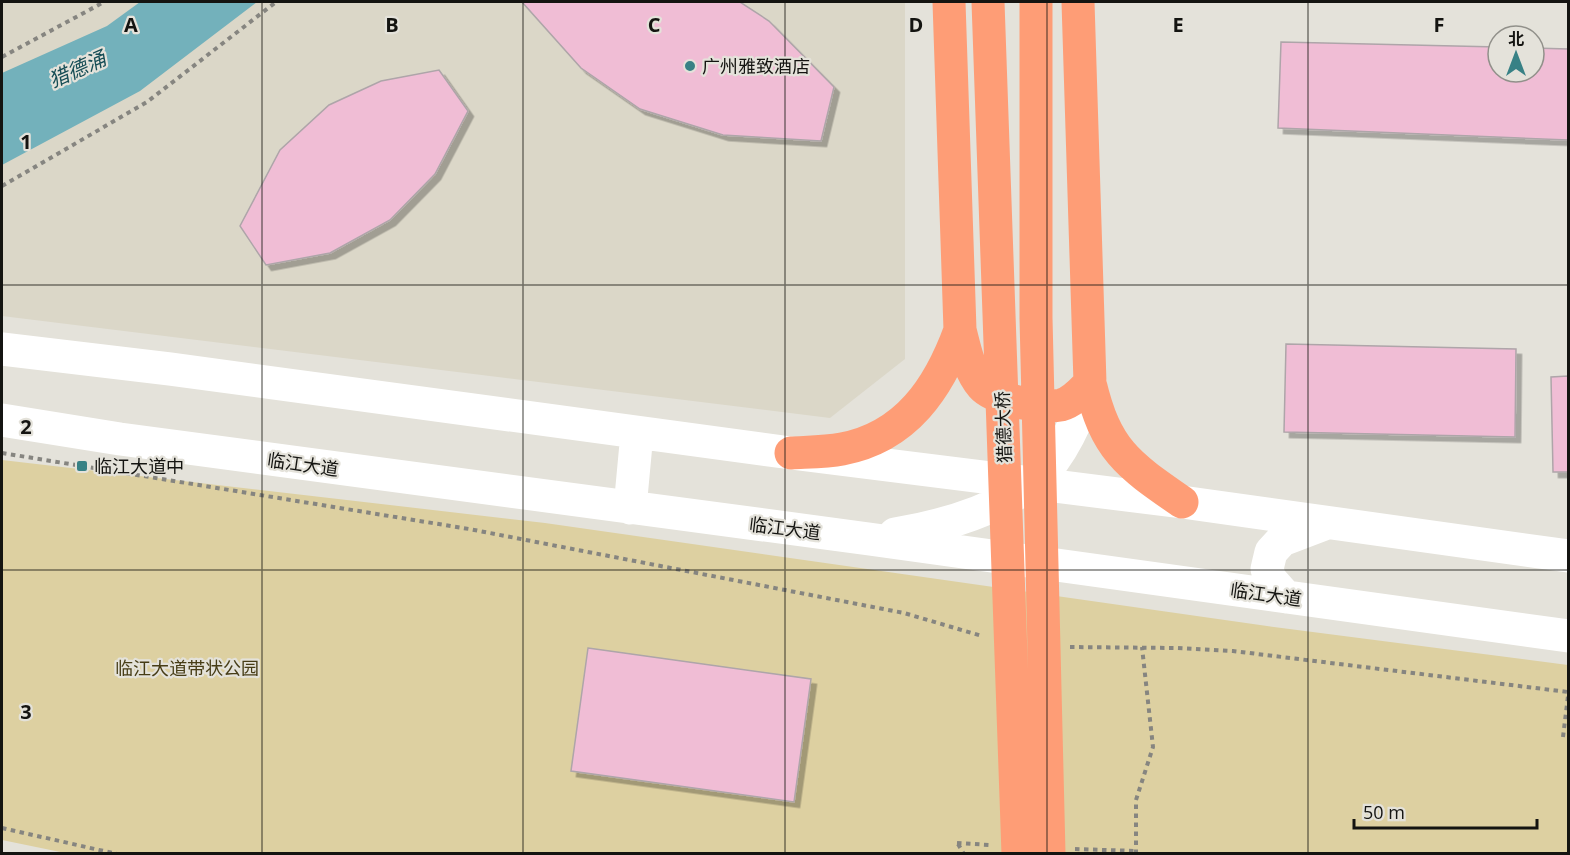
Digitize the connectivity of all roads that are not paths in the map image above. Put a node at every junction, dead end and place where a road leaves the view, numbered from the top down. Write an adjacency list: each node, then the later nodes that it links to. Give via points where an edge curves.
1 (949, 2): 5 (highway)
2 (988, 2): 19 (highway, 猎德大桥)
3 (1036, 2): 20 (highway, 猎德大桥, via 1036,330)
4 (1078, 2): 7 (highway)
5 (960, 330): 7 (highway, via 968,362 981,385 992,394 1037,405 1061,405 1074,399); 10 (highway, via 950,359 932,388 916,410 894,429 842,449)
6 (2, 349): 9 (main road)
7 (1090, 383): 11 (main road, via 1066,443); 12 (highway, via 1106,433 1122,455 1136,470)
8 (2, 420): 13 (main road, 临江大道)
9 (637, 433): 10 (main road); 13 (main road)
10 (791, 453): 11 (main road)
11 (1035, 483): 12 (main road); 15 (main road, via 976,514 935,527)
12 (1182, 502): 14 (main road)
13 (630, 508): 15 (main road, 临江大道)
14 (1329, 523): 16 (main road); 17 (main road, via 1282,540 1271,552 1267,569 1270,579)
15 (869, 539): 17 (main road, 临江大道)
16 (1569, 556)
17 (1286, 597): 18 (main road, 临江大道)
18 (1569, 636)
19 (1018, 854)
20 (1049, 854)

